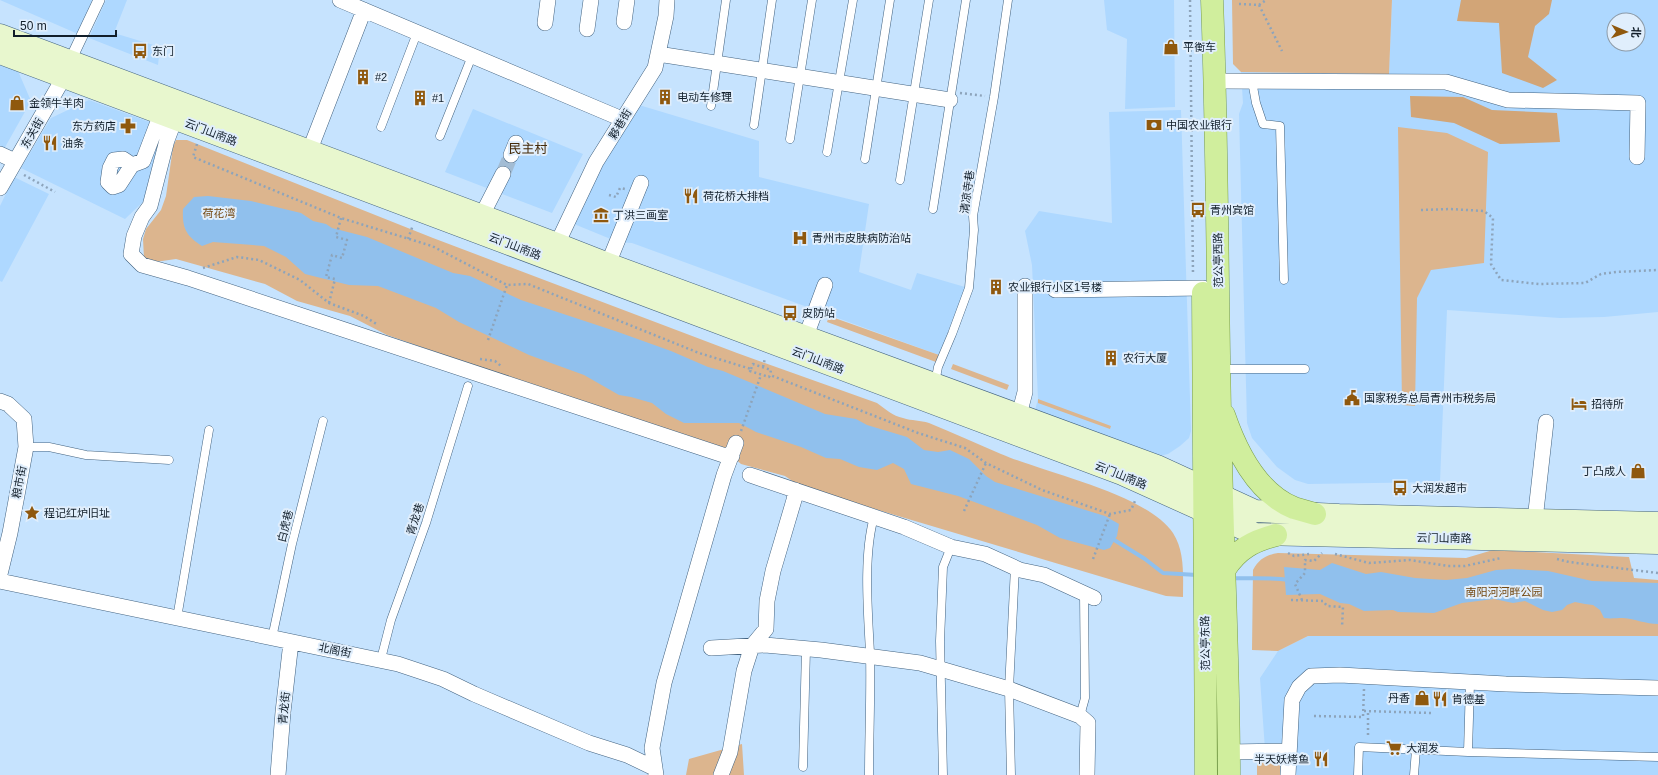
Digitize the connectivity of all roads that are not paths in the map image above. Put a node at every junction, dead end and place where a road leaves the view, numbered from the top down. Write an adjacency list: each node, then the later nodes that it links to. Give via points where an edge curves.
1 (99, 0): 26 (street)
2 (548, 0): 18 (street)
3 (591, 0): 19 (street)
4 (627, 0): 17 (street)
5 (667, 0): 23 (street, 夥巷街)
6 (726, 0): 25 (lane)
7 (772, 0): 27 (lane)
8 (812, 0): 28 (lane)
9 (852, 0): 31 (lane)
10 (890, 0): 32 (lane)
11 (929, 0): 33 (lane)
12 (966, 0): 34 (lane)
13 (1008, 0): 65 (lane, 清凉寺巷, via 973,216 969,288 938,367)
14 (1202, 0): 60 (main road, 范公亭西路)
15 (1212, 0): 29 (main road, 范公亭西路)
16 (352, 4): 20 (street); 42 (street)
17 (624, 22)
18 (545, 23)
19 (587, 29)
20 (417, 33): 24 (street); 39 (lane)
21 (0, 35): 26 (main road, 云门山南路)
22 (0, 53): 26 (main road, 云门山南路)
23 (658, 54): 25 (street); 37 (street, 夥巷街, via 655,68)
24 (472, 56): 37 (street); 40 (lane)
25 (717, 64): 27 (street); 35 (lane)
26 (67, 69): 36 (main road, 云门山南路); 42 (main road, 云门山南路); 47 (street, 东关街)
27 (762, 71): 28 (street); 38 (lane)
28 (800, 76): 31 (street); 41 (lane)
29 (1215, 80): 30 (street); 63 (main road, 范公亭西路)
30 (1252, 81): 45 (street, via 1446,82 1508,100 1638,103); 57 (lane, via 1263,124 1280,126)
31 (839, 83): 32 (street); 43 (lane)
32 (876, 88): 33 (street); 46 (lane)
33 (914, 94): 34 (street); 50 (lane)
34 (950, 100): 53 (lane)
35 (711, 106)
36 (168, 116): 48 (street, via 143,161); 62 (main road, 云门山南路); 111 (street, via 167,140 150,206 134,236 131,254 142,265 716,453 734,449 724,475 664,683 652,748)
37 (622, 119): 55 (street, 夥巷街, via 596,162)
38 (754, 125)
39 (381, 127)
40 (440, 136)
41 (790, 139)
42 (309, 152): 54 (main road, 云门山南路)
43 (827, 152)
44 (0, 154): 47 (street)
45 (1637, 157)
46 (865, 159)
47 (13, 164): 52 (street, 东关街)
48 (132, 165)
49 (503, 174): 54 (street)
50 (900, 180)
51 (641, 183): 56 (street)
52 (0, 188)
53 (933, 209)
54 (482, 215): 55 (main road, 云门山南路)
55 (557, 244): 56 (main road, 云门山南路)
56 (608, 264): 62 (main road, 云门山南路)
57 (1284, 280)
58 (825, 285): 62 (street)
59 (1025, 286): 69 (street, via 1024,392)
60 (1198, 288): 61 (street); 77 (main road, 范公亭西路)
61 (1055, 290)
62 (802, 344): 65 (main road, 云门山南路); 78 (main road, 云门山南路)
63 (1219, 369): 64 (lane); 68 (main road, 范公亭西路)
64 (1305, 369)
65 (935, 384): 69 (main road, 云门山南路)
66 (468, 386): 99 (lane, 青龙巷, via 426,523 391,620)
67 (0, 401): 73 (street, 粮市街, via 8,404 24,419)
68 (1220, 403): 77 (main road, 范公亭西路); 79 (main road, via 1240,453 1259,481 1287,504)
69 (1018, 415): 77 (main road, 云门山南路, via 1156,466)
70 (323, 421): 93 (lane, 白虎巷, via 292,544)
71 (1546, 422): 82 (street)
72 (209, 430): 92 (lane)
73 (26, 447): 74 (lane, via 49,448 86,455); 89 (street, 粮市街)
74 (169, 460)
75 (750, 475): 80 (street)
76 (795, 490): 95 (street, via 773,571 767,601 766,630)
77 (1213, 492): 78 (main road, 范公亭西路); 79 (main road, 云门山南路, via 1255,511); 81 (main road, 范公亭西路)
78 (1204, 510): 81 (main road, 云门山南路); 118 (main road, 范公亭东路)
79 (1315, 514): 82 (main road, 云门山南路)
80 (874, 517): 86 (street); 98 (lane, via 869,532)
81 (1223, 519): 84 (main road, 云门山南路); 88 (main road, 范公亭东路)
82 (1536, 520): 83 (main road, 云门山南路)
83 (1658, 523)
84 (1281, 543): 85 (main road, 云门山南路); 88 (main road, via 1256,540 1234,556)
85 (1658, 543)
86 (951, 547): 87 (street, via 985,554); 100 (lane, via 943,567 940,641)
87 (1015, 567): 91 (street, via 1044,575); 103 (lane)
88 (1225, 569): 105 (main road, 范公亭东路)
89 (0, 574)
90 (0, 580): 92 (street, 北阁街)
91 (1089, 596): 104 (lane, via 1085,698)
92 (177, 618): 93 (street, 北阁街)
93 (272, 638): 94 (street, 北阁街)
94 (292, 642): 99 (street, 北阁街); 112 (street, 青龙街)
95 (752, 646): 96 (street); 97 (street); 113 (street, via 744,671 730,752)
96 (711, 648)
97 (806, 648): 98 (street); 110 (lane)
98 (870, 655): 100 (street); 114 (lane)
99 (381, 659): 111 (street, 北阁街, via 443,679 589,743 627,755)
100 (942, 668): 103 (street); 115 (lane)
101 (1470, 682): 102 (street); 107 (street, via 1340,675 1311,676 1292,700); 108 (lane)
102 (1658, 688)
103 (1009, 689): 104 (street); 116 (lane)
104 (1080, 716): 117 (street, via 1088,723)
105 (1229, 748): 107 (street); 119 (main road, 范公亭东路)
106 (1416, 750): 108 (lane); 121 (lane, via 1360,747); 122 (lane)
107 (1288, 751): 120 (street)
108 (1468, 752): 109 (lane)
109 (1658, 757)
110 (802, 767)
111 (655, 772)
112 (278, 775)
113 (721, 775)
114 (869, 775)
115 (943, 775)
116 (1011, 775)
117 (1087, 775)
118 (1206, 775)
119 (1230, 775)
120 (1288, 775)
121 (1358, 775)
122 (1414, 775)

